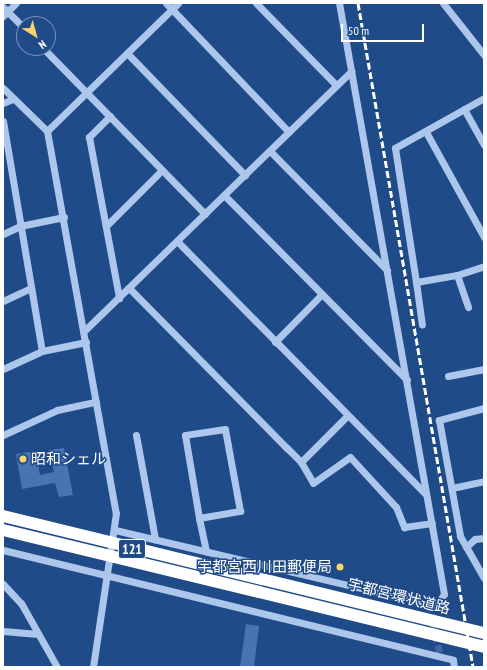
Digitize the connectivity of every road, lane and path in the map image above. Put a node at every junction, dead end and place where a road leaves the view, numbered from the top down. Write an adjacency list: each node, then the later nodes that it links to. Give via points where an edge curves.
1 (16, 3): 8 (street)
2 (166, 3): 7 (street)
3 (178, 3): 7 (street)
4 (256, 3): 14 (street)
5 (339, 3): 13 (street)
6 (443, 3): 11 (street)
7 (172, 9): 10 (street); 24 (street)
8 (4, 12): 9 (street)
9 (16, 22)
10 (127, 53): 16 (street); 30 (street)
11 (484, 55)
12 (51, 56): 16 (street)
13 (351, 71): 14 (street); 40 (street)
14 (336, 85): 24 (street)
15 (3, 88): 18 (street)
16 (87, 92): 21 (street); 23 (street)
17 (484, 98): 20 (street)
18 (13, 99): 19 (street); 23 (street)
19 (3, 103)
20 (464, 109): 25 (street); 26 (street)
21 (110, 116): 29 (street); 35 (street, via 89,137)
22 (3, 121): 28 (street)
23 (47, 131): 33 (street)
24 (289, 132): 27 (street)
25 (426, 132): 37 (street); 42 (street, via 395,148)
26 (484, 145)
27 (270, 151): 30 (street); 40 (street)
28 (6, 168): 34 (street)
29 (162, 170): 32 (street); 35 (street)
30 (245, 175): 31 (street)
31 (224, 195): 32 (street); 45 (street)
32 (205, 214): 38 (street)
33 (64, 217): 34 (street); 50 (street)
34 (20, 226): 36 (street); 43 (street)
35 (106, 226): 46 (street)
36 (3, 234)
37 (484, 237)
38 (177, 241): 44 (street); 52 (street)
39 (484, 266): 41 (street)
40 (387, 270): 57 (street)
41 (457, 275): 42 (street); 48 (street)
42 (416, 282): 49 (street)
43 (31, 288): 47 (street); 53 (street)
44 (129, 288): 46 (street); 63 (street)
45 (322, 294): 52 (street); 57 (street)
46 (119, 298): 50 (street)
47 (3, 301)
48 (468, 307)
49 (422, 325)
50 (84, 332): 51 (street)
51 (86, 342): 53 (street); 58 (street)
52 (275, 342): 60 (street)
53 (42, 351): 55 (street)
54 (484, 368): 56 (street)
55 (3, 369)
56 (448, 376)
57 (407, 380): 66 (street)
58 (96, 402): 61 (street, via 57,410); 71 (street, via 116,513)
59 (484, 408): 65 (street, via 440,420)
60 (347, 416): 63 (street); 66 (street)
61 (3, 435)
62 (136, 435): 73 (street)
63 (301, 462): 69 (street, via 313,483 350,457 396,507 404,527)
64 (484, 481): 65 (street)
65 (452, 488): 74 (street, via 460,536)
66 (426, 494): 69 (street)
67 (3, 516): 76 (highway, 宇都宮環状道路 / 121)
68 (199, 518): 68 (street, via 185,435 225,429 240,511); 77 (street)
69 (432, 523): 77 (street, via 444,594 436,606)
70 (3, 530): 76 (highway, 宇都宮環状道路 / 121)
71 (115, 530): 73 (street); 76 (street)
72 (484, 538): 74 (street, via 475,539)
73 (155, 539): 77 (street)
74 (466, 547): 79 (street)
75 (3, 550): 78 (street)
76 (111, 550): 78 (street); 82 (highway, 宇都宮環状道路 / 121, bridge, via 262,579); 84 (highway, 宇都宮環状道路 / 121, bridge, via 259,592)
77 (206, 551)
78 (107, 575): 86 (street); 87 (street, via 453,660)
79 (484, 578)
80 (3, 584): 83 (street, via 21,603)
81 (3, 631): 83 (street)
82 (484, 633)
83 (38, 634): 85 (street)
84 (484, 647)
85 (57, 667)
86 (93, 667)
87 (454, 667)

